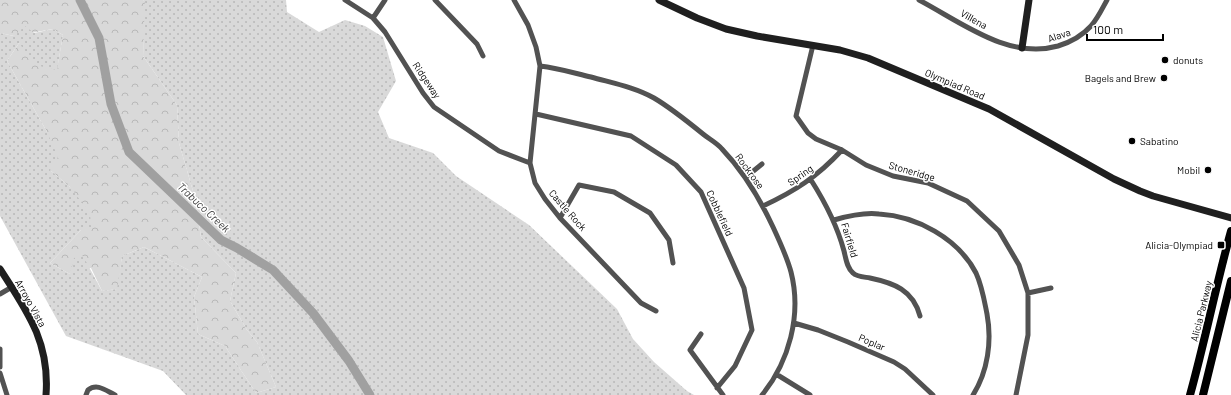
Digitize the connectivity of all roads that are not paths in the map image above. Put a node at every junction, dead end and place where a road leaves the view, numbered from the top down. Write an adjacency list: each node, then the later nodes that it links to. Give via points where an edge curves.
1 (345, 0): 9 (street, Ridgeway)
2 (385, 0): 9 (street)
3 (435, 0): 12 (street, via 477,44)
4 (514, 0): 13 (street, Castle Rock, via 528,25)
5 (659, 0): 10 (main road, Olympiad Road, via 726,29)
6 (920, 0): 11 (street, Villena, via 985,36)
7 (1029, 0): 11 (main road)
8 (1107, 0): 11 (street, Alava, via 1096,20 1077,38 1045,49)
9 (373, 18): 16 (street, Ridgeway, via 434,106 500,151)
10 (813, 46): 15 (street, Stoneridge, via 796,116 808,133 816,139); 22 (main road, Olympiad Road, via 868,58 989,109 1140,191)
11 (1022, 48)
12 (484, 56)
13 (540, 66): 14 (street, Castle Rock); 18 (street, Rockrose, via 620,85 654,98 721,148)
14 (536, 114): 16 (street, Castle Rock); 40 (street, Cobblefield, via 631,136 676,165 701,192 744,288 752,330 735,366)
15 (842, 150): 19 (street, Spring); 30 (street, Stoneridge, via 866,165 894,176 928,183 968,201 999,231 1019,265)
16 (530, 163): 21 (street, Castle Rock, via 535,183)
17 (762, 164): 18 (street)
18 (746, 177): 20 (street, Rockrose)
19 (811, 180): 20 (street, Spring); 23 (street, Fairfield)
20 (763, 206): 34 (street, Rockrose, via 791,273)
21 (560, 218): 25 (street, via 578,185 614,192 650,213 669,240); 32 (street, Castle Rock, via 641,303)
22 (1231, 218)
23 (834, 220): 33 (street, Fairfield, via 849,270 855,275 886,281 900,288 917,305); 49 (street, via 861,214 879,214 905,219 940,234 955,245 966,258 982,289 989,327 986,362)
24 (1231, 231): 51 (main road, Alicia Parkway)
25 (673, 263)
26 (0, 269): 28 (main road, Arroyo Vista)
27 (1231, 281): 52 (main road)
28 (12, 287): 31 (street); 42 (main road, Arroyo Vista, via 28,314 43,349)
29 (1051, 288): 30 (street)
30 (1028, 293): 50 (street, Stoneridge, via 1028,335)
31 (0, 294)
32 (656, 311)
33 (920, 316)
34 (794, 323): 39 (street, Rockrose, via 787,350); 48 (street, Poplar, via 818,330 894,362)
35 (701, 334): 40 (street, via 690,350)
36 (0, 349): 37 (street)
37 (0, 367)
38 (0, 373): 41 (street)
39 (776, 374): 46 (street, Rockrose); 47 (street)
40 (717, 388): 45 (street)
41 (7, 395)
42 (46, 395)
43 (86, 395): 44 (street, via 88,390 98,386)
44 (115, 395)
45 (722, 395)
46 (762, 395)
47 (810, 395)
48 (933, 395)
49 (973, 395)
50 (1016, 395)
51 (1190, 395)
52 (1203, 395)

